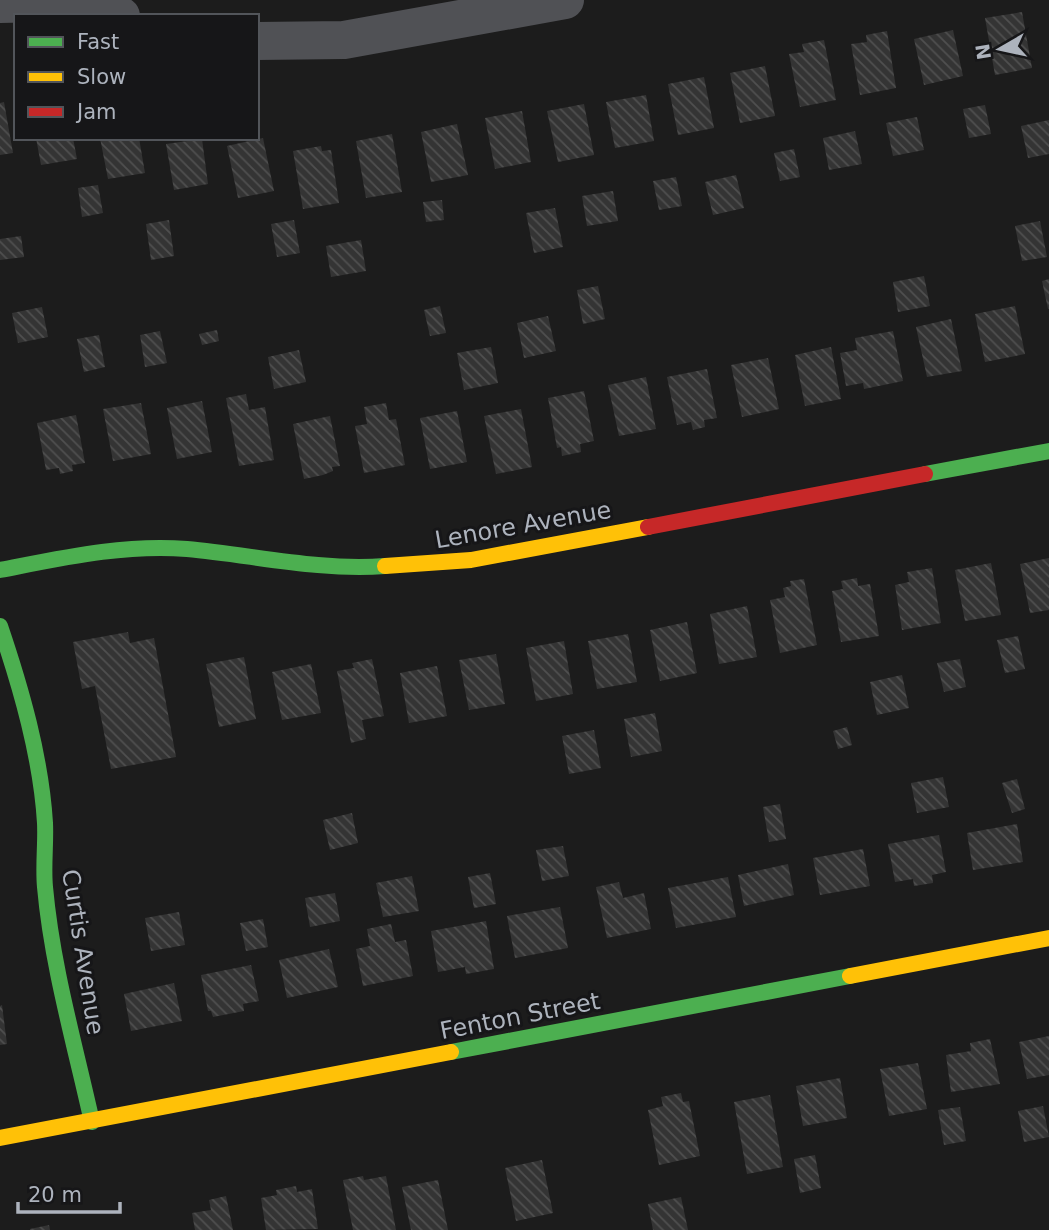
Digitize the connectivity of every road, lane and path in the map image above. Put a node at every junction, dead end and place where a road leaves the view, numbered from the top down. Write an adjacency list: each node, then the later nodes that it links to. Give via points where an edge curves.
1 (565, 0): 4 (street, via 355,39)
2 (0, 4): 3 (street, via 33,2)
3 (108, 14)
4 (259, 41)
5 (1049, 451): 6 (street, Lenore Avenue, via 471,560 355,568 141,548)
6 (0, 570)
7 (0, 626): 9 (street, Curtis Avenue, via 18,679 34,755 46,822 49,912)
8 (1049, 938): 9 (street, Fenton Street)
9 (92, 1122): 10 (street, Fenton Street)
10 (0, 1138)

